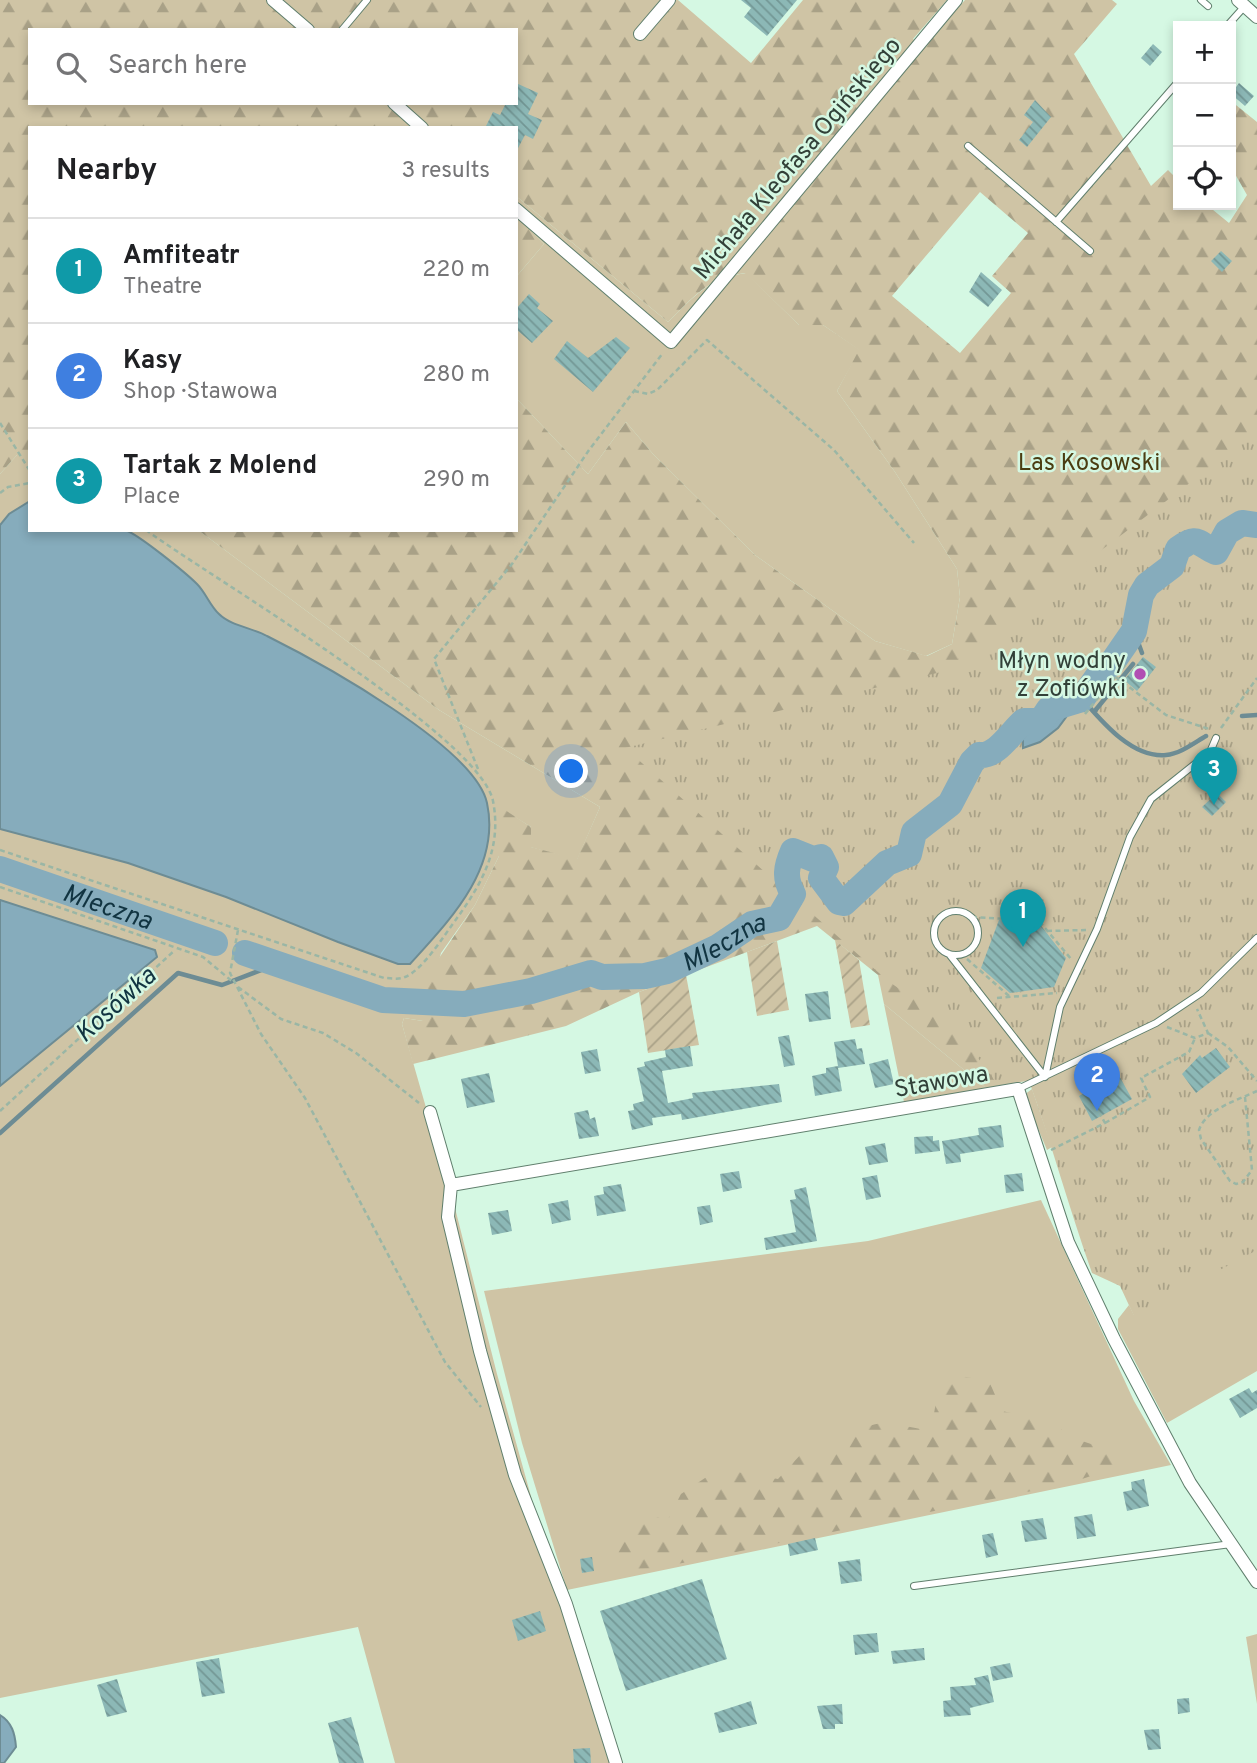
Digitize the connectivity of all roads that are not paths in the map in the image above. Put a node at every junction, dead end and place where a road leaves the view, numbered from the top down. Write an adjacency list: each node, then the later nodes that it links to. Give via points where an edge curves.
1 (273, 0): 10 (street)
2 (367, 0): 11 (lane)
3 (669, 0): 12 (street)
4 (956, 0): 17 (street, Michała Kleofasa Ogińskiego, via 671,342)
5 (1201, 0): 7 (lane)
6 (1241, 3): 8 (street); 9 (lane)
7 (1208, 6)
8 (1257, 17)
9 (1230, 21)
10 (306, 28)
11 (344, 28)
12 (640, 34)
13 (1176, 84): 18 (lane)
14 (396, 105): 15 (street)
15 (420, 126)
16 (968, 146): 18 (lane)
17 (518, 211)
18 (1056, 222): 19 (lane)
19 (1090, 251)
20 (1216, 738): 23 (lane, via 1210,752 1147,805 1130,837 1097,929 1060,1007)
21 (1257, 938): 23 (lane, via 1193,999 1157,1023)
22 (950, 954): 22 (lane, via 935,942 937,920 955,910 971,917 977,926 977,940 962,954); 23 (lane)
23 (1045, 1077): 24 (lane)
24 (1018, 1089): 26 (street, Stawowa); 27 (street, Stawowa, via 1068,1242 1159,1427)
25 (430, 1112): 26 (street)
26 (451, 1185): 30 (street, via 448,1217 515,1475 566,1604)
27 (1231, 1544): 28 (street, Stawowa); 29 (lane)
28 (1257, 1583)
29 (914, 1586)
30 (616, 1763)

